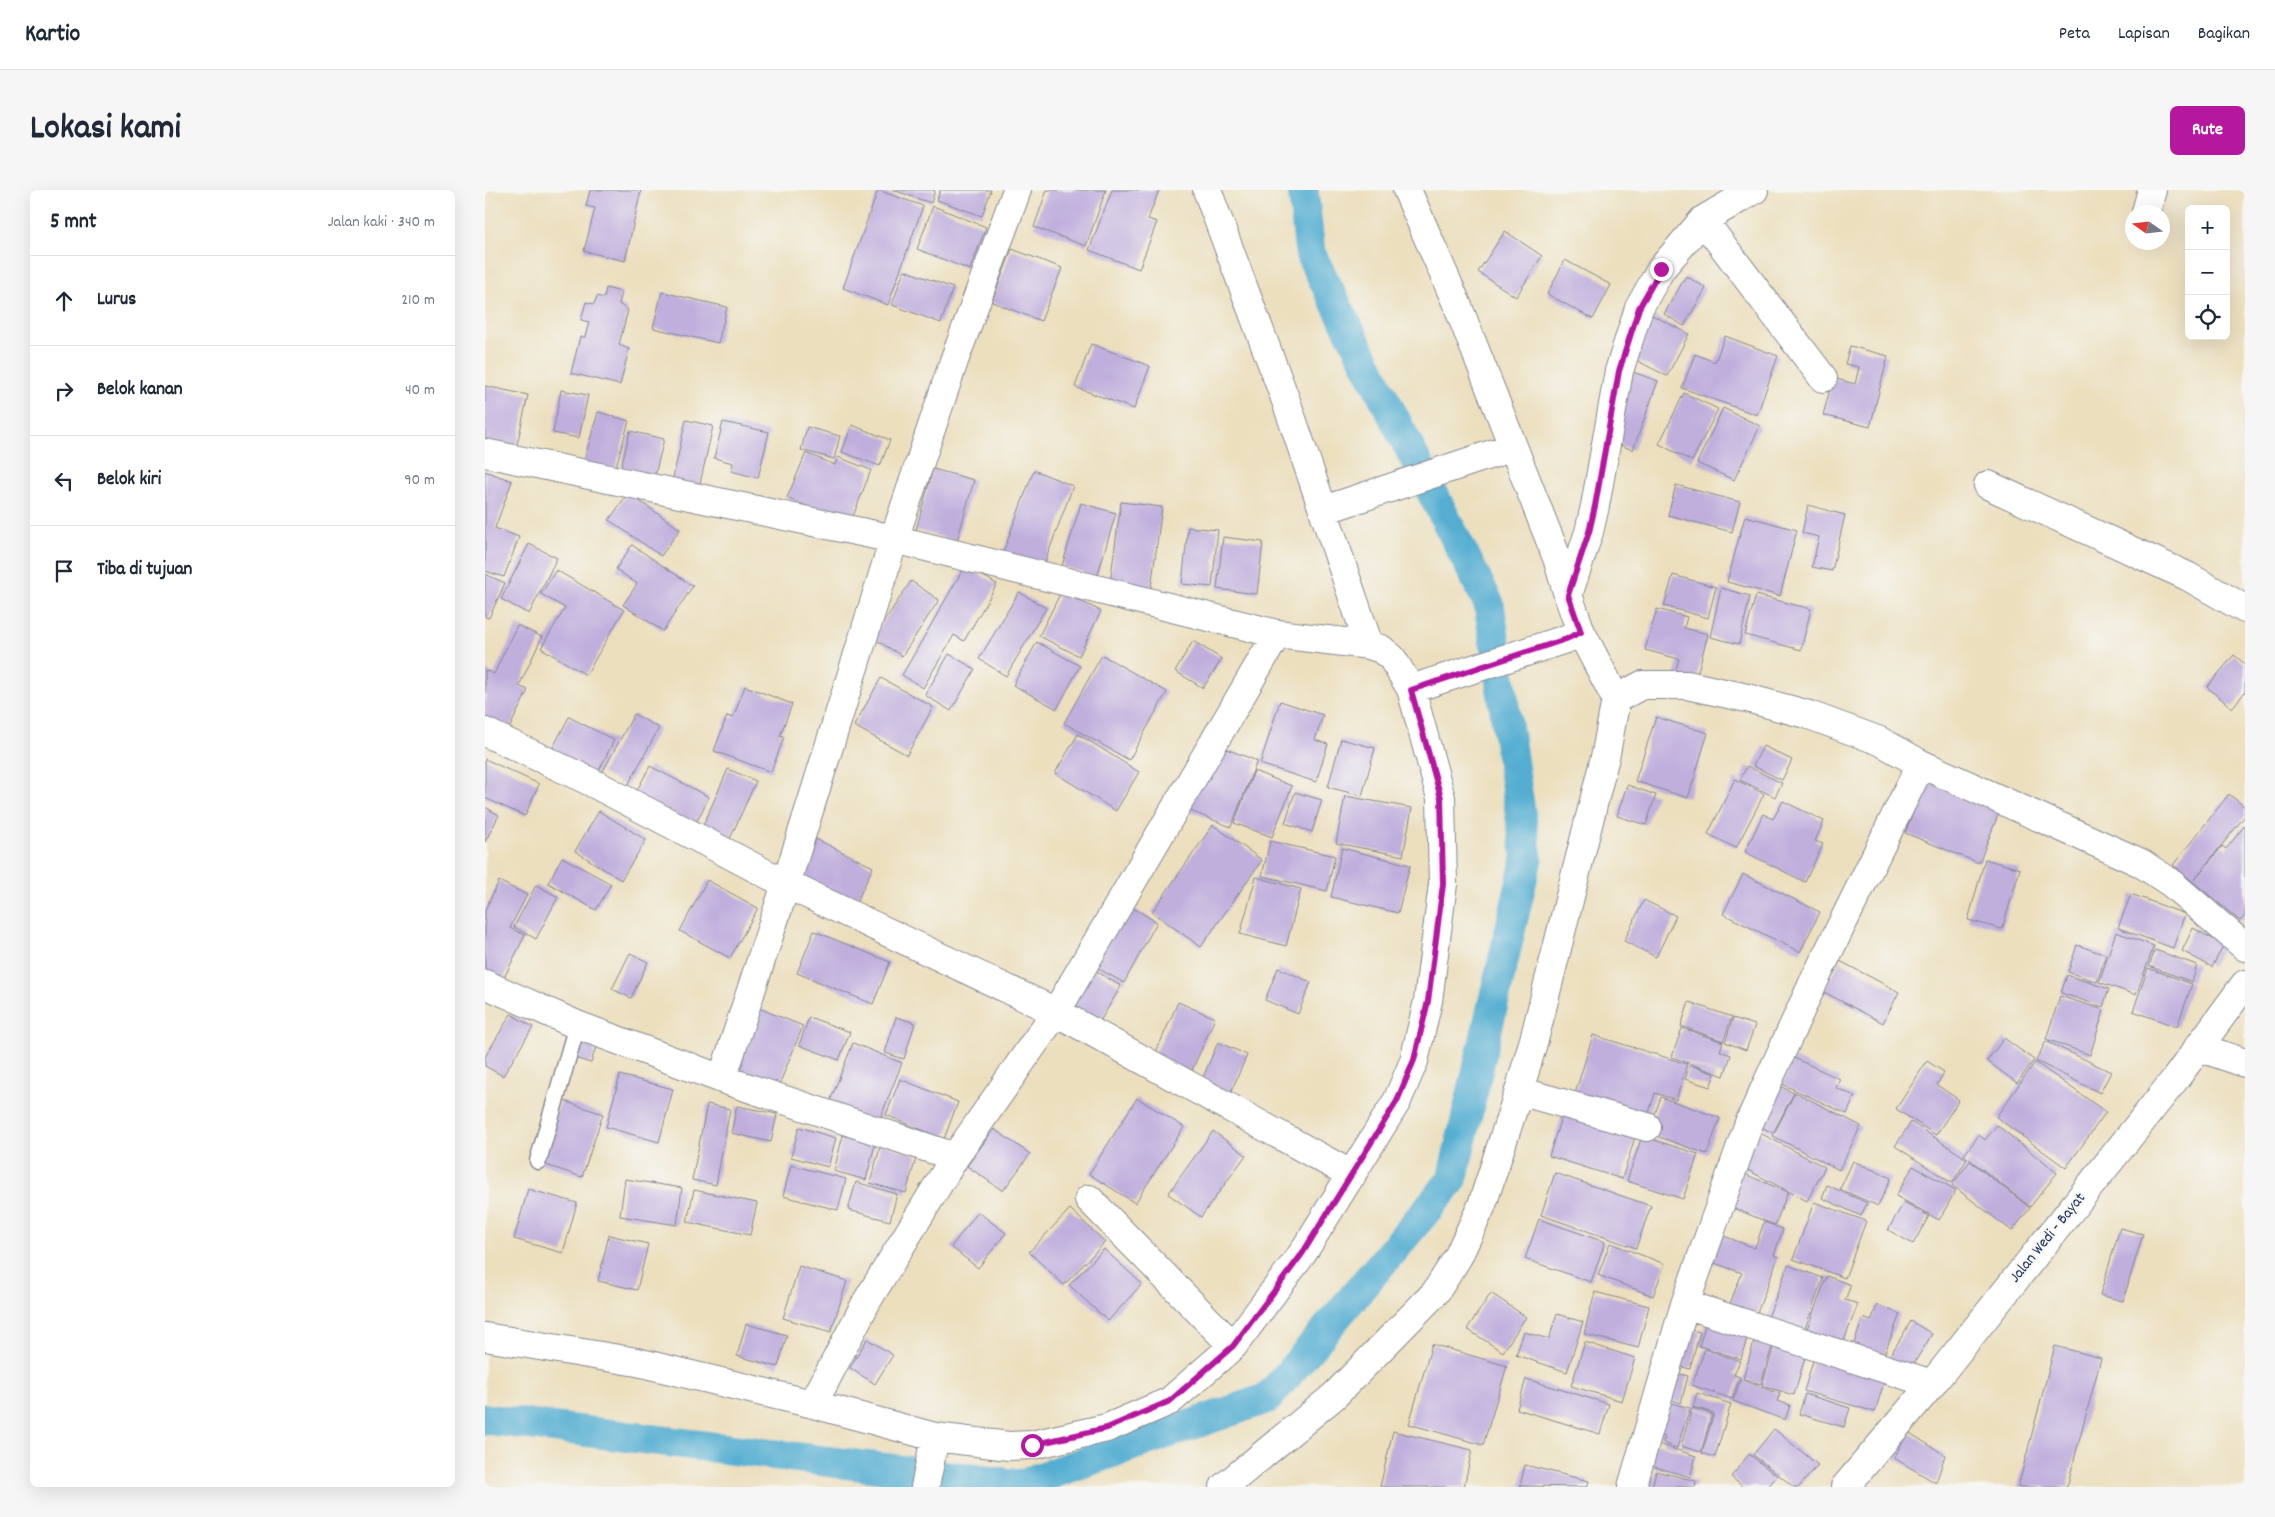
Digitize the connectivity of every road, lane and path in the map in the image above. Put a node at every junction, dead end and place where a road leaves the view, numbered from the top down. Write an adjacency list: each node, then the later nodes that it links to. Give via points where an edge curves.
1 (1017, 190): 13 (street, via 953,361)
2 (1207, 190): 12 (street)
3 (1407, 190): 9 (street, via 1457,304)
4 (1754, 190): 7 (street)
5 (2152, 190): 6 (street)
6 (2148, 205)
7 (1703, 220): 8 (street); 14 (street, via 1661,269 1639,308 1619,371 1589,532)
8 (1823, 378)
9 (1507, 450): 12 (street); 14 (street, via 1557,558)
10 (486, 456): 13 (street)
11 (1988, 485): 15 (street, via 2187,576)
12 (1330, 508): 18 (street)
13 (894, 539): 16 (street); 23 (street)
14 (1568, 595): 17 (street)
15 (2245, 608)
16 (1277, 634): 18 (street); 27 (street)
17 (1573, 636): 19 (street); 20 (street)
18 (1369, 645): 19 (street, via 1381,649)
19 (1422, 685): 36 (street, via 1441,798 1443,884 1428,1001 1414,1060 1397,1101)
20 (1616, 699): 22 (street, via 1642,685 1687,685 1747,698 1840,725 1880,741); 32 (street, via 1606,753)
21 (485, 732): 23 (street, via 587,780)
22 (1921, 764): 24 (street, via 2141,864 2171,883); 38 (street, via 1812,985 1749,1123)
23 (786, 884): 27 (street); 31 (street)
24 (2245, 947)
25 (485, 984): 28 (street)
26 (2245, 984): 29 (street, Jalan Wedi - Bayat)
27 (1056, 1012): 34 (street); 36 (street)
28 (577, 1025): 31 (street); 35 (lane)
29 (2198, 1047): 30 (street); 41 (street, Jalan Wedi - Bayat)
30 (2245, 1063)
31 (722, 1079): 34 (street)
32 (1519, 1091): 33 (street); 45 (street, via 1482,1205 1458,1257 1435,1293 1334,1396)
33 (1647, 1127)
34 (955, 1157): 42 (street, via 867,1301)
35 (537, 1161)
36 (1352, 1176): 40 (street, via 1302,1254)
37 (1089, 1199): 40 (street)
38 (1685, 1304): 41 (street); 46 (street)
39 (485, 1337): 42 (street, via 637,1362)
40 (1233, 1346): 43 (street, via 1170,1401 1107,1428 1032,1445)
41 (1932, 1384): 47 (street, Jalan Wedi - Bayat)
42 (813, 1404): 43 (street)
43 (935, 1442): 44 (street)
44 (925, 1487)
45 (1224, 1487)
46 (1633, 1487)
47 (1845, 1487)

